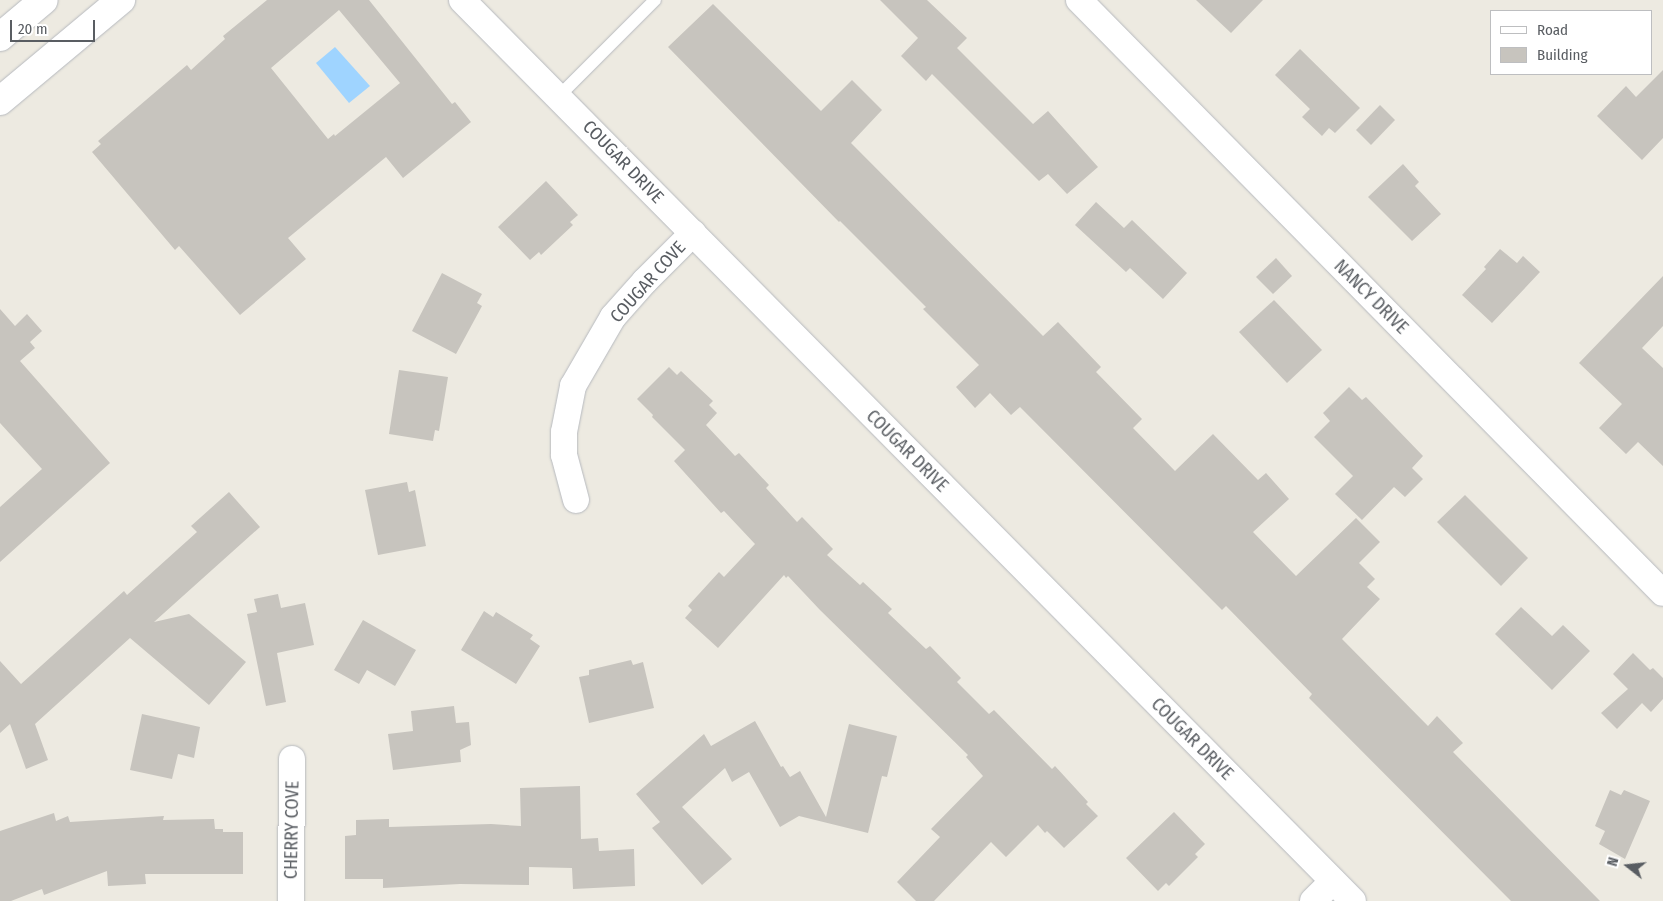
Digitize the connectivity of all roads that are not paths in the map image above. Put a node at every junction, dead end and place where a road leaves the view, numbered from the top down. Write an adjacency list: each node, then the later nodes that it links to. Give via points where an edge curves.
1 (44, 0): 6 (main road)
2 (121, 0): 8 (main road)
3 (462, 0): 7 (street, COUGAR DRIVE)
4 (655, 0): 7 (lane)
5 (1079, 0): 11 (street, NANCY DRIVE)
6 (0, 37)
7 (558, 97): 9 (street, COUGAR DRIVE)
8 (0, 101)
9 (693, 233): 10 (street, COUGAR COVE, via 613,317 573,386 564,432 564,455); 13 (street, COUGAR DRIVE)
10 (576, 500)
11 (1663, 593)
12 (292, 758): 14 (street, CHERRY COVE)
13 (1333, 881): 15 (street); 16 (street, COUGAR DRIVE)
14 (291, 901)
15 (1313, 901)
16 (1353, 901)

